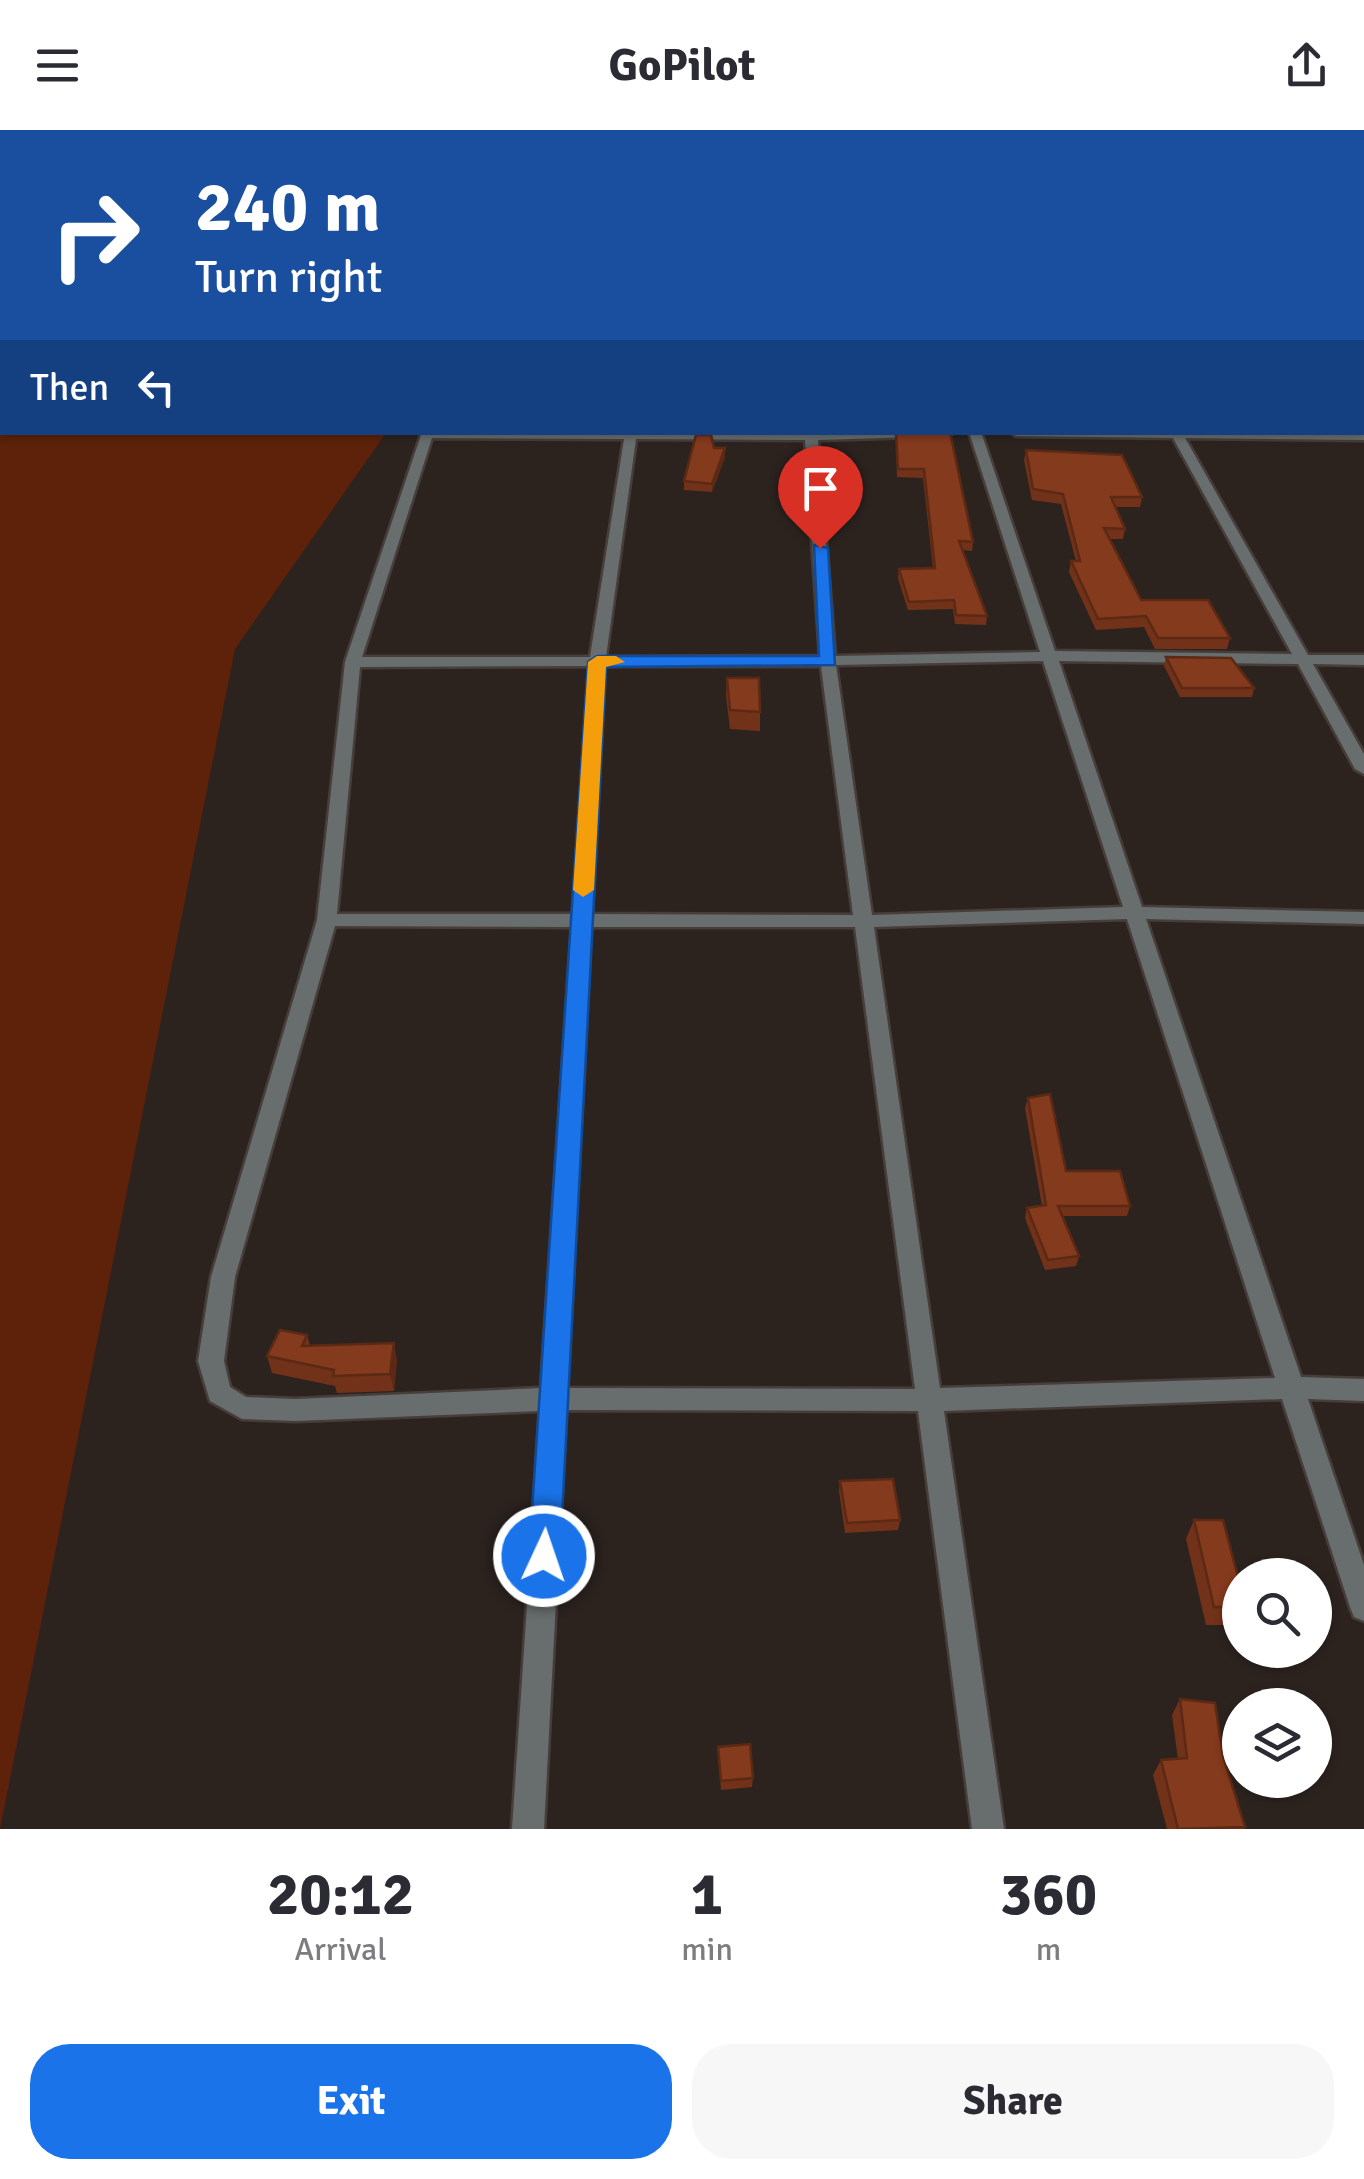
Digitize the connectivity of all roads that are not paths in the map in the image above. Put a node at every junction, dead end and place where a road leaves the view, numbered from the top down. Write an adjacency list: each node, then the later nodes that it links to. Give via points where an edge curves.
1 (427, 435): 12 (street)
2 (630, 435): 13 (street)
3 (811, 435): 11 (street)
4 (976, 435): 8 (street)
5 (1177, 435): 9 (street)
6 (1237, 435): 7 (street)
7 (1360, 437)
8 (1049, 656): 9 (street); 11 (street); 15 (street)
9 (1303, 660): 10 (street); 14 (street)
10 (1364, 660)
11 (828, 661): 13 (street); 18 (street)
12 (353, 662): 13 (street); 17 (street)
13 (597, 662): 19 (street)
14 (1364, 768)
15 (1134, 913): 16 (street); 18 (street); 20 (street)
16 (1364, 918)
17 (326, 920): 19 (street); 22 (street, via 222,1277 211,1361 219,1393 242,1408 296,1410)
18 (864, 921): 19 (street); 23 (street)
19 (582, 922): 22 (street)
20 (1292, 1388): 21 (street); 23 (street); 24 (street)
21 (1364, 1390)
22 (554, 1399): 23 (street); 25 (street)
23 (930, 1400): 26 (street)
24 (1364, 1607)
25 (528, 1829)
26 (988, 1829)

